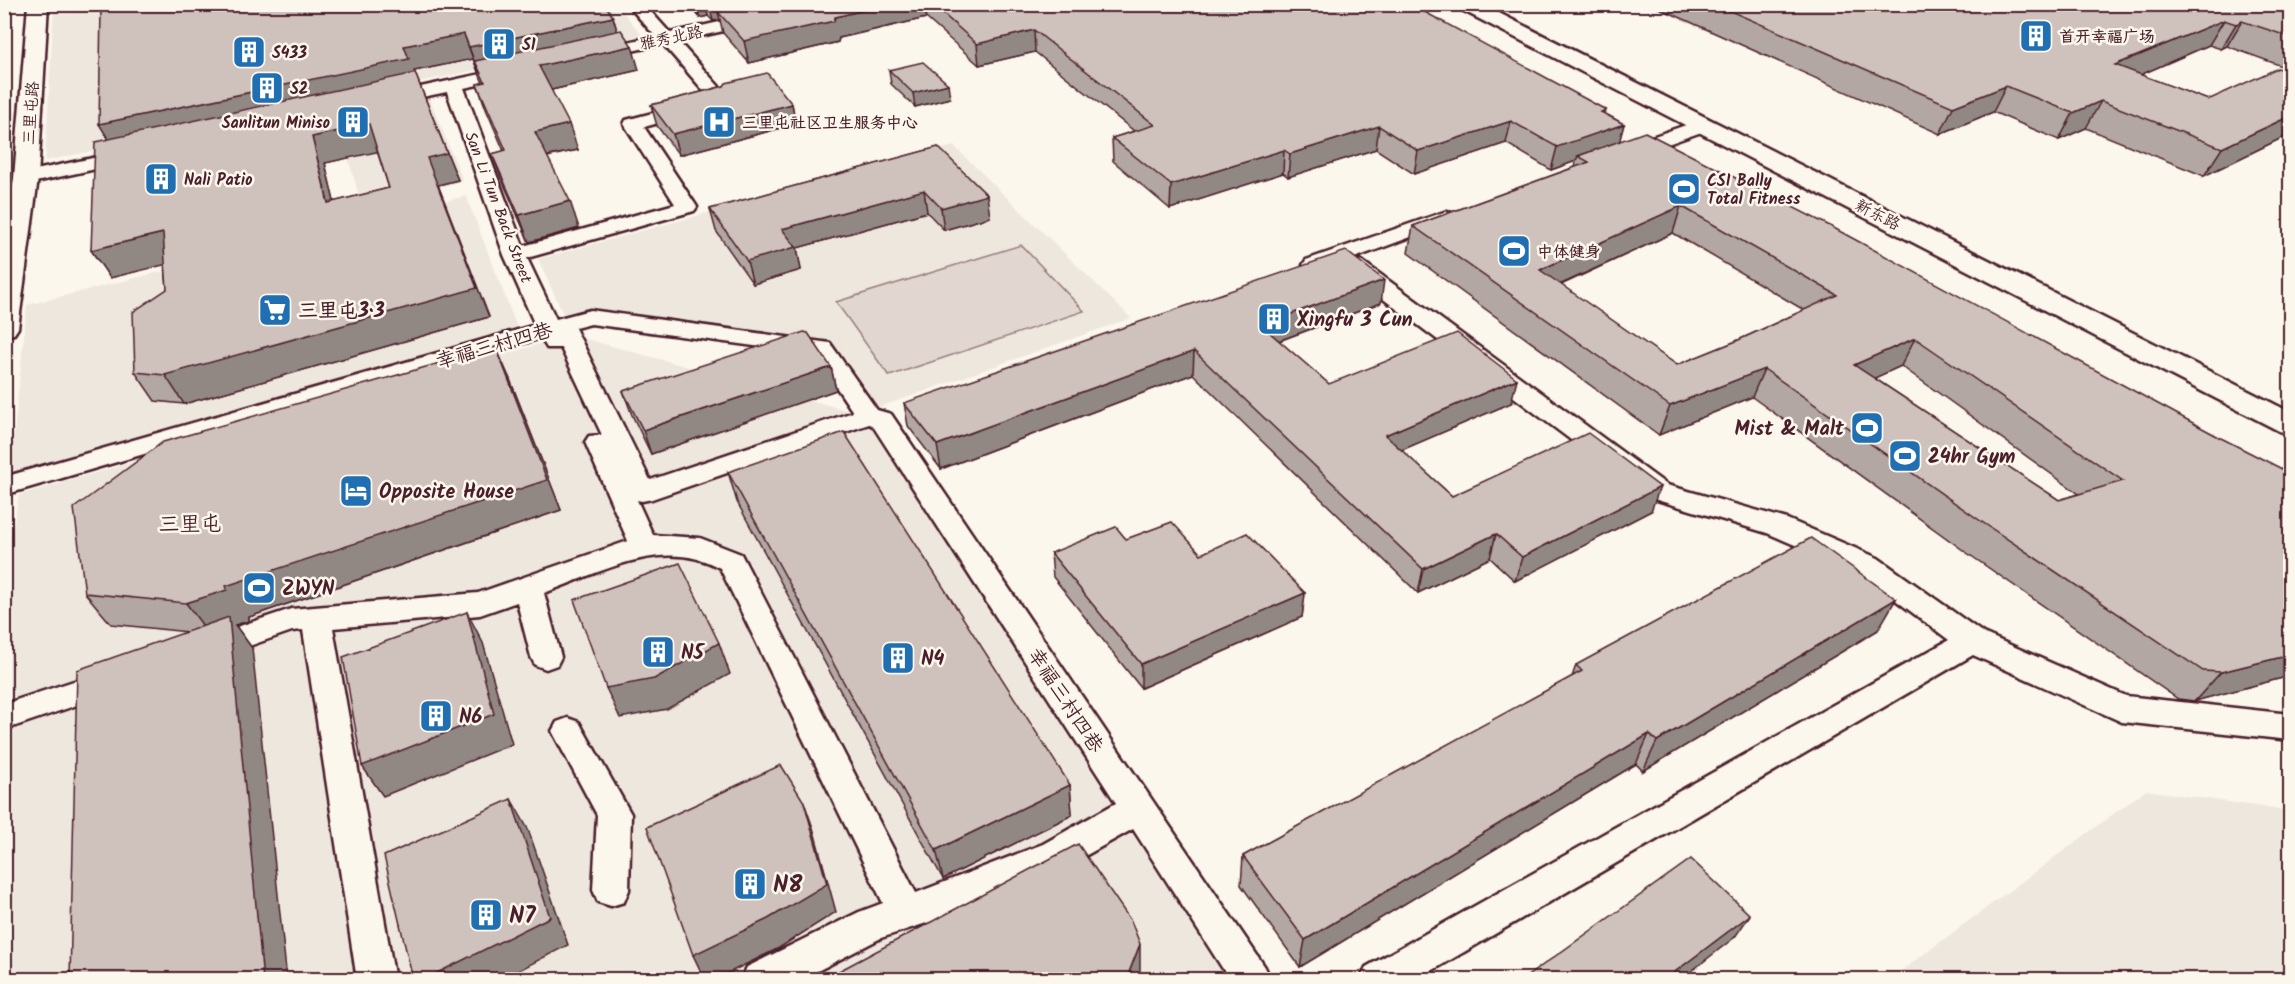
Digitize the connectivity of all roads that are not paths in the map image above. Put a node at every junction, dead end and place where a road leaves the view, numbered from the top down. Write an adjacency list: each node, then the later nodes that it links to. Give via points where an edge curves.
1 (39, 4): 14 (main road, 三里屯路)
2 (635, 4): 6 (street)
3 (824, 4): 6 (street, 雅秀北路)
4 (1465, 4): 11 (main road, 新东路)
5 (1496, 4): 21 (main road, 新东路)
6 (665, 38): 7 (street, 雅秀北路); 16 (street, via 722,100 633,124 687,207)
7 (576, 58)
8 (532, 68): 9 (street)
9 (454, 85): 10 (street); 16 (street, San Li Tun Back Street)
10 (373, 103)
11 (1702, 125): 13 (street); 23 (main road, 新东路)
12 (152, 151): 14 (street)
13 (1604, 161)
14 (26, 178): 19 (main road, 三里屯路)
15 (1472, 208): 17 (street)
16 (515, 255): 20 (street, San Li Tun Back Street)
17 (1340, 256): 18 (street); 29 (street, via 1657,491 1777,526 1868,565)
18 (1296, 272)
19 (5, 320)
20 (555, 327): 22 (street, via 590,317 822,348); 22 (street, 幸福三村四巷, via 642,492); 24 (street, 幸福三村四巷); 25 (street)
21 (2290, 401)
22 (885, 416): 25 (street); 36 (street, 幸福三村四巷)
23 (2290, 424)
24 (4, 486)
25 (627, 508): 26 (street)
26 (645, 546): 27 (street); 38 (street, via 696,545 731,561)
27 (528, 587): 28 (street, via 480,604); 31 (street)
28 (316, 618): 30 (street, via 291,620); 39 (street)
29 (1972, 641): 34 (street, via 2122,709); 42 (street)
30 (181, 657)
31 (546, 657)
32 (137, 672): 33 (street)
33 (4, 717)
34 (2290, 727)
35 (568, 731): 37 (street, via 614,814)
36 (1137, 808): 38 (street, via 1055,855); 41 (street, 幸福三村四巷)
37 (611, 890)
38 (907, 913): 40 (street, via 872,924)
39 (376, 980)
40 (760, 980)
41 (1252, 980)
42 (1379, 980)

